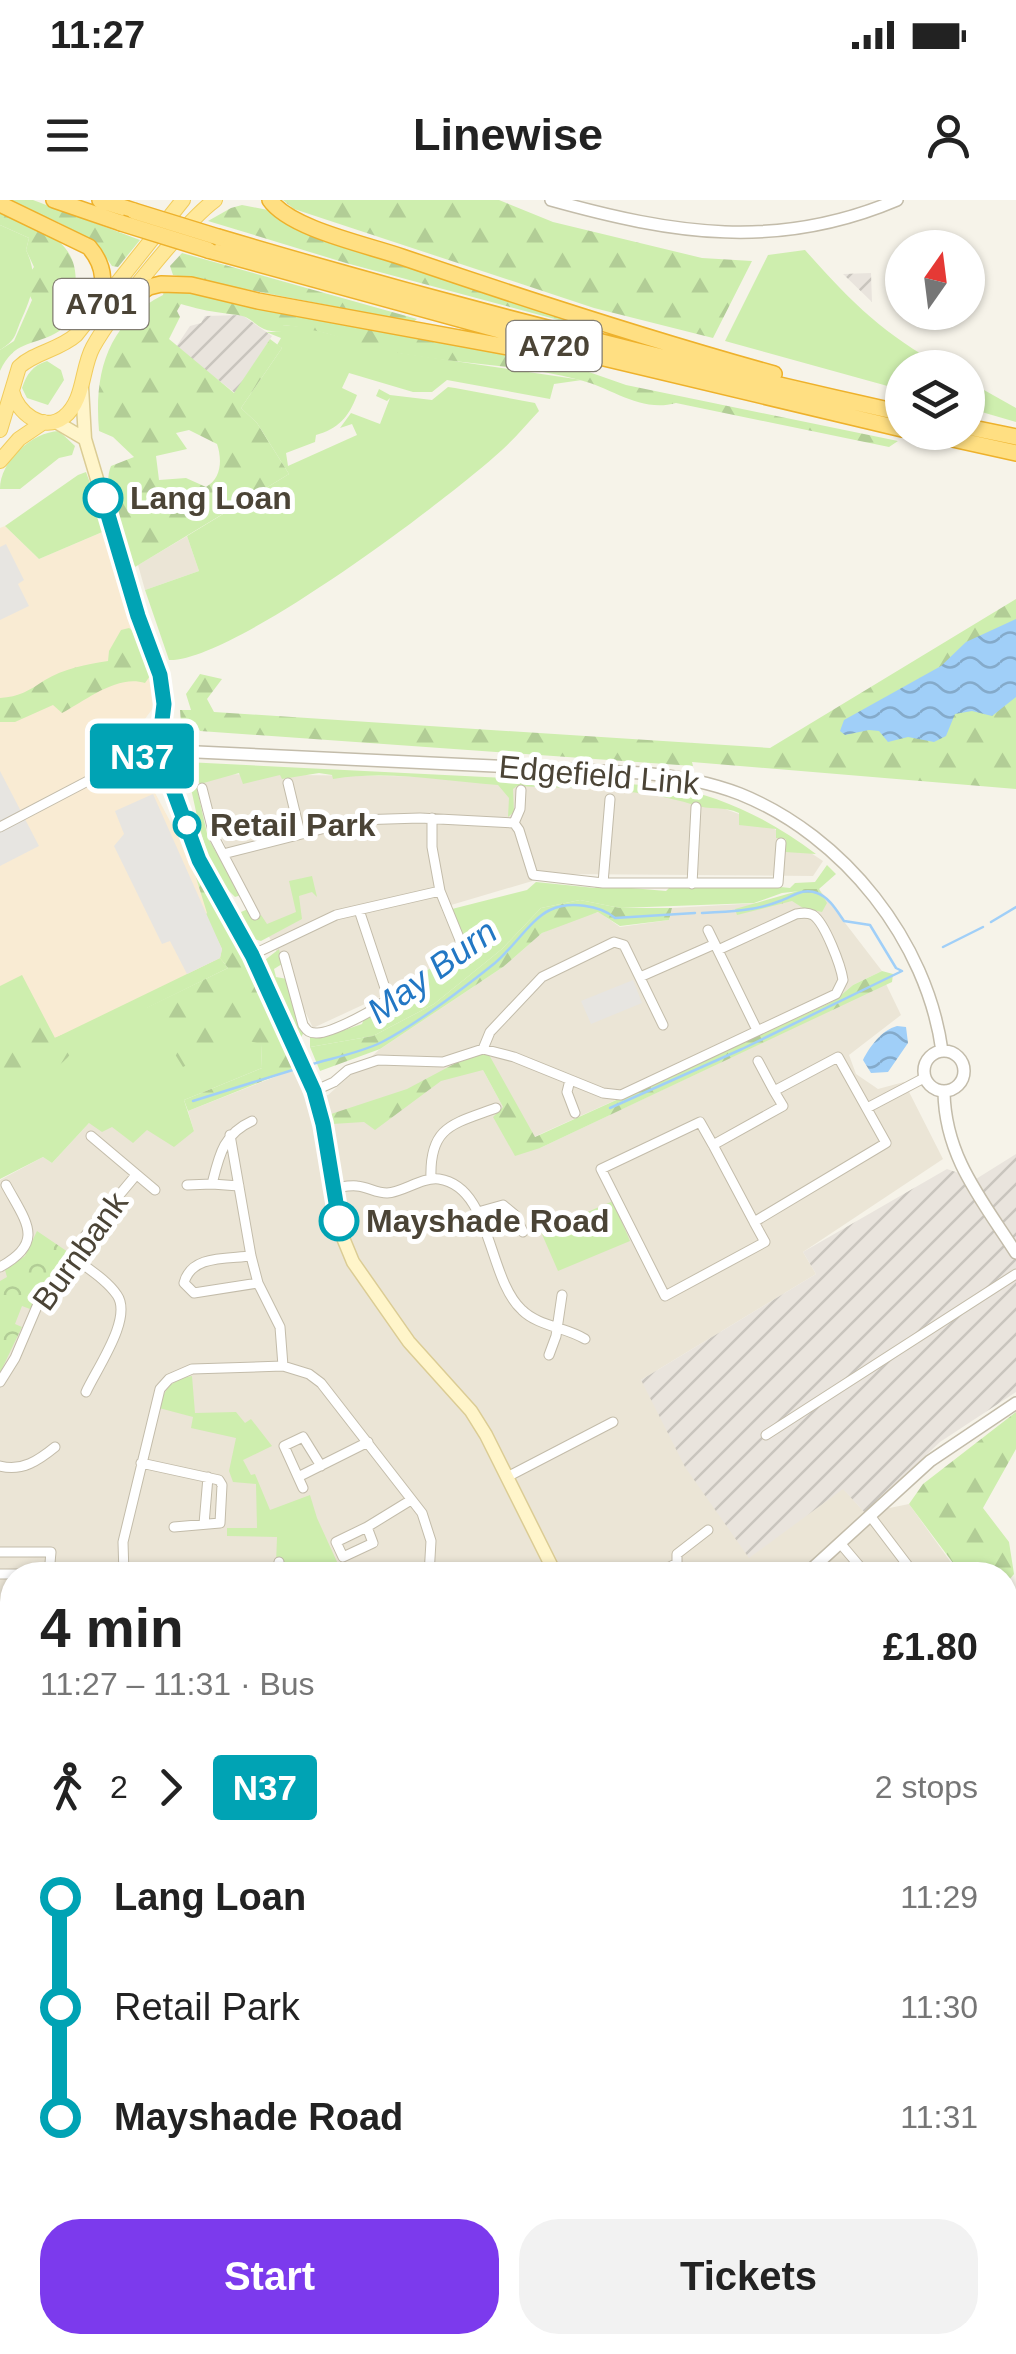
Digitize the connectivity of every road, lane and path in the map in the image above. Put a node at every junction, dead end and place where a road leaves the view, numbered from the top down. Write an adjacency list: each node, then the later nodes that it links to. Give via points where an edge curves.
1 (54, 200): 9 (highway, A720)
2 (100, 200): 9 (highway, A720)
3 (182, 200): 12 (main road, A701)
4 (215, 200): 11 (main road, A701)
5 (270, 200): 16 (highway, via 304,223 602,325)
6 (551, 200): 7 (street, via 652,226 719,233 817,224)
7 (897, 200)
8 (0, 204): 12 (highway, via 90,247 104,275)
9 (127, 217): 10 (highway, A720, bridge)
10 (213, 244): 13 (highway, A720, via 406,307); 17 (highway, A720)
11 (126, 302): 13 (highway, via 149,287 191,285); 14 (main road, A701, via 93,346)
12 (98, 309): 15 (main road, A701, via 67,343 25,361)
13 (660, 373): 19 (highway, A720)
14 (82, 384): 18 (main road, A701, via 67,415); 23 (main road)
15 (12, 391): 18 (main road, via 23,412); 20 (main road, A701)
16 (885, 406)
17 (885, 407)
18 (50, 422): 23 (main road); 26 (main road, A701, via 19,439)
19 (885, 424)
20 (0, 430)
21 (985, 431): 22 (highway)
22 (1016, 437)
23 (85, 439): 27 (main road, via 160,675)
24 (985, 445): 25 (highway)
25 (1016, 452)
26 (0, 460)
27 (160, 737): 28 (main road); 29 (main road, via 146,743)
28 (176, 752): 30 (main road); 58 (street, Edgefield Link, via 642,773 742,795 816,840 876,899 919,970)
29 (142, 759): 30 (main road); 38 (street)
30 (164, 770): 52 (main road, via 199,860)
31 (288, 784): 39 (street)
32 (202, 788): 41 (street)
33 (520, 790): 37 (street)
34 (610, 799): 43 (street)
35 (696, 807): 45 (street)
36 (432, 818): 37 (street); 39 (street, via 357,820); 46 (street)
37 (514, 823): 43 (street, via 533,875)
38 (0, 827)
39 (300, 833): 41 (street)
40 (781, 843): 42 (street)
41 (224, 854): 48 (street)
42 (778, 882): 44 (street); 45 (street)
43 (603, 883): 45 (street)
44 (790, 883)
45 (692, 884)
46 (440, 891): 47 (street); 50 (street)
47 (359, 910): 52 (street); 53 (street, via 386,991 383,1005 313,1033 303,1024)
48 (255, 915)
49 (708, 930): 51 (street)
50 (462, 945)
51 (716, 947): 54 (street); 56 (street); 56 (street, via 796,914 821,924 841,970 840,988)
52 (252, 955): 62 (main road)
53 (284, 956)
54 (640, 978): 55 (street); 57 (street, via 624,945 614,942 550,971 490,1032)
55 (663, 1025)
56 (757, 1030): 61 (street, via 621,1095)
57 (484, 1048): 61 (street); 62 (street, via 443,1062 378,1060)
58 (942, 1051): 60 (street, via 929,1057); 64 (street, Edgefield Link, via 954,1054 964,1070 961,1082)
59 (758, 1061): 63 (street)
60 (924, 1078): 64 (street); 66 (street)
61 (570, 1080): 69 (street)
62 (314, 1091): 80 (main road)
63 (774, 1091): 65 (street, via 838,1056); 73 (street, via 784,1106)
64 (944, 1092): 85 (street, Edgefield Link, via 950,1141)
65 (858, 1093): 66 (street); 67 (street)
66 (883, 1100): 67 (street)
67 (867, 1108): 83 (street, via 886,1144)
68 (492, 1112): 75 (street, via 457,1122 438,1137)
69 (575, 1113)
70 (252, 1122): 71 (street)
71 (230, 1135): 76 (street); 79 (street)
72 (91, 1136): 74 (street)
73 (713, 1145): 83 (street); 83 (street, via 700,1122 601,1169 665,1296 765,1242)
74 (136, 1175): 81 (street); 87 (street, Burnbank)
75 (431, 1179): 80 (street, via 393,1192); 82 (street, via 462,1189)
76 (212, 1184): 78 (street); 79 (street)
77 (6, 1185): 88 (street, via 10,1204 29,1227 29,1240 19,1257)
78 (187, 1185)
79 (239, 1186): 86 (street)
80 (334, 1188): 107 (main road, via 346,1246 371,1292 471,1411)
81 (155, 1190)
82 (478, 1212): 84 (street, via 502,1205); 92 (street, via 518,1306)
83 (754, 1222)
84 (524, 1232)
85 (1016, 1252)
86 (251, 1256): 90 (street); 90 (street, via 194,1263 184,1282 194,1293)
87 (74, 1257): 96 (street, Burnbank, via 38,1304); 97 (street, via 121,1302 118,1331)
88 (0, 1267)
89 (1016, 1274): 100 (street)
90 (258, 1283): 95 (street, via 280,1327)
91 (562, 1295): 92 (street)
92 (557, 1327): 93 (street); 94 (street)
93 (584, 1339)
94 (549, 1355)
95 (283, 1366): 101 (street, via 321,1383); 103 (street, via 192,1370 169,1379 155,1401)
96 (0, 1382)
97 (86, 1392)
98 (1016, 1403): 110 (street, via 930,1461)
99 (613, 1422): 107 (street)
100 (766, 1436)
101 (368, 1442): 105 (street); 109 (street)
102 (55, 1447): 104 (street, via 42,1463)
103 (141, 1464): 111 (street, via 220,1480 220,1523); 117 (street)
104 (0, 1466)
105 (321, 1466): 106 (street); 106 (street, via 303,1437 284,1446)
106 (298, 1477): 108 (street)
107 (507, 1478): 119 (main road)
108 (303, 1488)
109 (411, 1500): 112 (street); 118 (street, via 432,1542)
110 (871, 1517): 114 (street); 123 (street)
111 (174, 1526)
112 (367, 1527)
113 (708, 1530): 120 (street, via 677,1554)
114 (840, 1544): 121 (street); 122 (street)
115 (0, 1552): 116 (street, via 51,1552)
116 (50, 1562)
117 (124, 1562)
118 (430, 1562)
119 (549, 1562)
120 (677, 1562)
121 (820, 1562)
122 (856, 1562)
123 (904, 1562)

